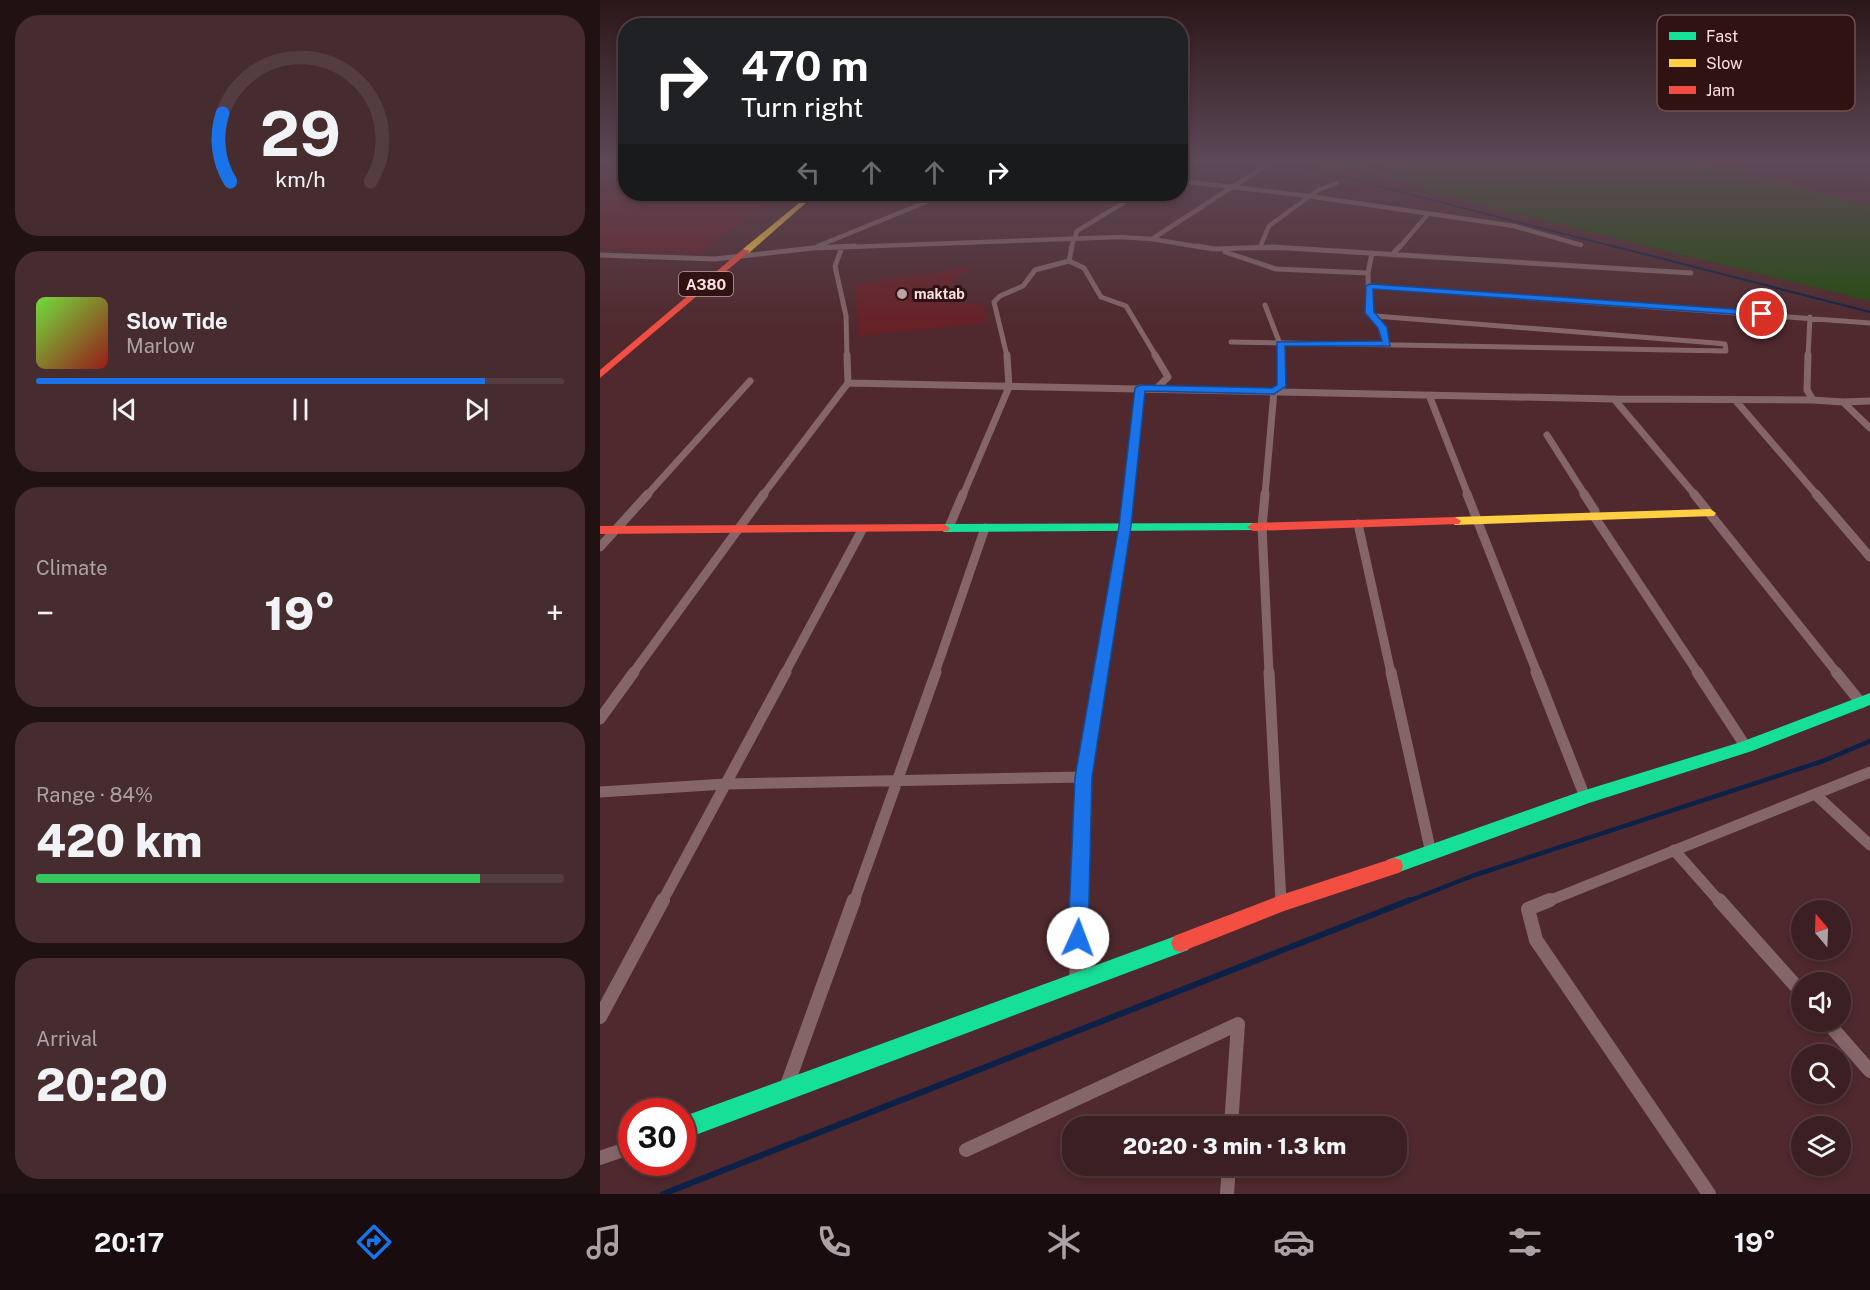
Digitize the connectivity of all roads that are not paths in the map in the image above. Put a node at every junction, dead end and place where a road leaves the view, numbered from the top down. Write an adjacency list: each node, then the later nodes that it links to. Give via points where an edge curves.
1 (777, 218): 19 (main road, A380)
2 (783, 218): 19 (main road, A380)
3 (888, 218): 14 (street)
4 (1099, 218): 9 (street, via 1077,231)
5 (1184, 218): 10 (street)
6 (1280, 218): 13 (street, via 1269,226)
7 (1425, 218): 17 (street)
8 (1455, 218): 11 (street, via 1514,226)
9 (1073, 238): 10 (street); 12 (street); 20 (street)
10 (1152, 238): 15 (street)
11 (1581, 245)
12 (842, 247): 14 (street); 34 (street, via 835,266 846,316)
13 (1260, 247): 15 (street); 16 (street)
14 (813, 248): 19 (street)
15 (1214, 249): 21 (street, via 1275,269)
16 (1372, 253): 17 (street); 21 (street)
17 (1394, 254): 22 (street)
18 (600, 255): 19 (street)
19 (733, 257): 31 (main road, A380); 32 (main road, A380)
20 (1069, 261): 35 (street, via 1035,270 1023,286 994,302 1008,359); 37 (street, via 1084,268 1101,297 1126,306 1168,377)
21 (1368, 273): 23 (street)
22 (1691, 273)
23 (1370, 286): 25 (street, via 1369,313); 26 (street)
24 (1265, 305): 29 (street)
25 (1375, 316): 30 (street); 30 (street, via 1715,343 1725,344 1726,351)
26 (1809, 317): 27 (street); 41 (street, via 1807,390)
27 (1870, 323)
28 (1232, 342): 29 (street)
29 (1280, 344): 30 (street); 38 (street, via 1281,386)
30 (1387, 344)
31 (600, 363)
32 (600, 375)
33 (750, 381): 56 (street)
34 (848, 383): 35 (street); 57 (street)
35 (1009, 387): 36 (street); 52 (street)
36 (1140, 388): 37 (street); 51 (street)
37 (1157, 388): 38 (street)
38 (1274, 391): 39 (street); 53 (street)
39 (1429, 395): 40 (street); 49 (street)
40 (1614, 399): 42 (street); 47 (street)
41 (1813, 400): 42 (street); 44 (street)
42 (1736, 401): 60 (street)
43 (1870, 401): 44 (street)
44 (1843, 402): 45 (street)
45 (1870, 428)
46 (1547, 435): 48 (street, via 1595,511)
47 (1710, 513): 48 (main road); 61 (street)
48 (1594, 516): 49 (main road); 63 (street)
49 (1476, 520): 50 (main road); 70 (street)
50 (1358, 524): 53 (main road); 73 (street)
51 (1125, 526): 53 (main road); 54 (main road); 65 (street)
52 (949, 527): 54 (main road); 58 (main road)
53 (1262, 527): 74 (street)
54 (985, 528): 66 (street)
55 (600, 530): 56 (main road)
56 (615, 530): 57 (main road); 59 (street)
57 (737, 530): 58 (main road); 62 (street)
58 (862, 530): 67 (street)
59 (600, 547)
60 (1870, 557)
61 (1865, 701): 63 (main road)
62 (600, 719)
63 (1746, 747): 70 (main road)
64 (1870, 772): 69 (street)
65 (1083, 777): 66 (street); 76 (street)
66 (898, 781): 67 (street); 80 (street)
67 (725, 784): 68 (street); 77 (street)
68 (600, 792)
69 (1816, 795): 71 (street); 72 (street)
70 (1586, 797): 73 (main road)
71 (1870, 845)
72 (1674, 850): 75 (street); 88 (street, via 1528,909 1536,940)
73 (1431, 853): 74 (main road)
74 (1281, 903): 76 (main road)
75 (1791, 981)
76 (1076, 984): 80 (main road)
77 (600, 1017)
78 (1836, 1032): 79 (street)
79 (1870, 1071)
80 (784, 1093): 82 (main road)
81 (1232, 1116): 83 (street, via 1238,1024)
82 (696, 1124)
83 (966, 1150)
84 (618, 1152): 85 (street)
85 (600, 1158)
86 (1228, 1176): 87 (street)
87 (1227, 1194)
88 (1709, 1194)

